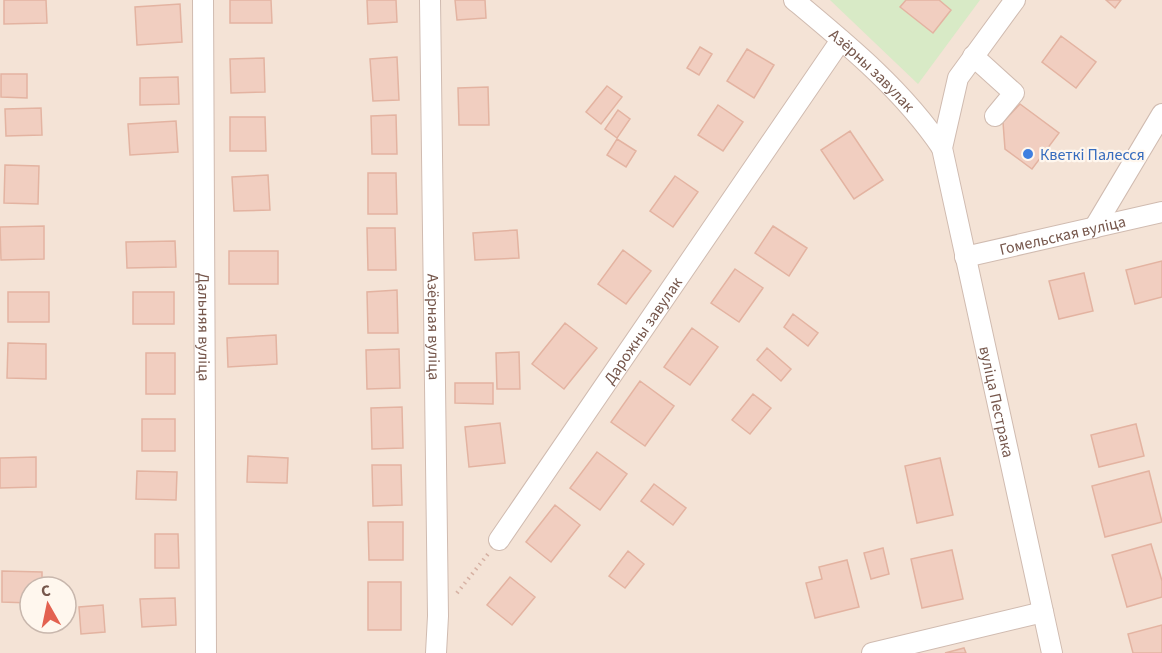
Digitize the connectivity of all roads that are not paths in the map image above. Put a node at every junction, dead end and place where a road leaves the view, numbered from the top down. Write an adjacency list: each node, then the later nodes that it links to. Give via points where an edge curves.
1 (203, 0): 15 (street, Дальняя вуліца)
2 (430, 0): 16 (street, Азёрная вуліца)
3 (794, 0): 5 (street, Азёрны завулак)
4 (1015, 0): 6 (street)
5 (841, 40): 9 (street, Азёрны завулак, via 903,98); 13 (street, Дарожны завулак)
6 (973, 56): 8 (street, via 1014,93); 9 (street, via 958,78)
7 (1162, 114): 11 (street)
8 (995, 116)
9 (942, 148): 12 (street, вуліца Пестрака)
10 (1162, 212): 11 (street, Гомельская вуліца)
11 (1094, 228): 12 (street, Гомельская вуліца)
12 (965, 257): 14 (street, вуліца Пестрака)
13 (499, 540)
14 (1043, 612): 17 (street); 18 (street, вуліца Пестрака)
15 (206, 653)
16 (436, 653)
17 (872, 653)
18 (1052, 653)

